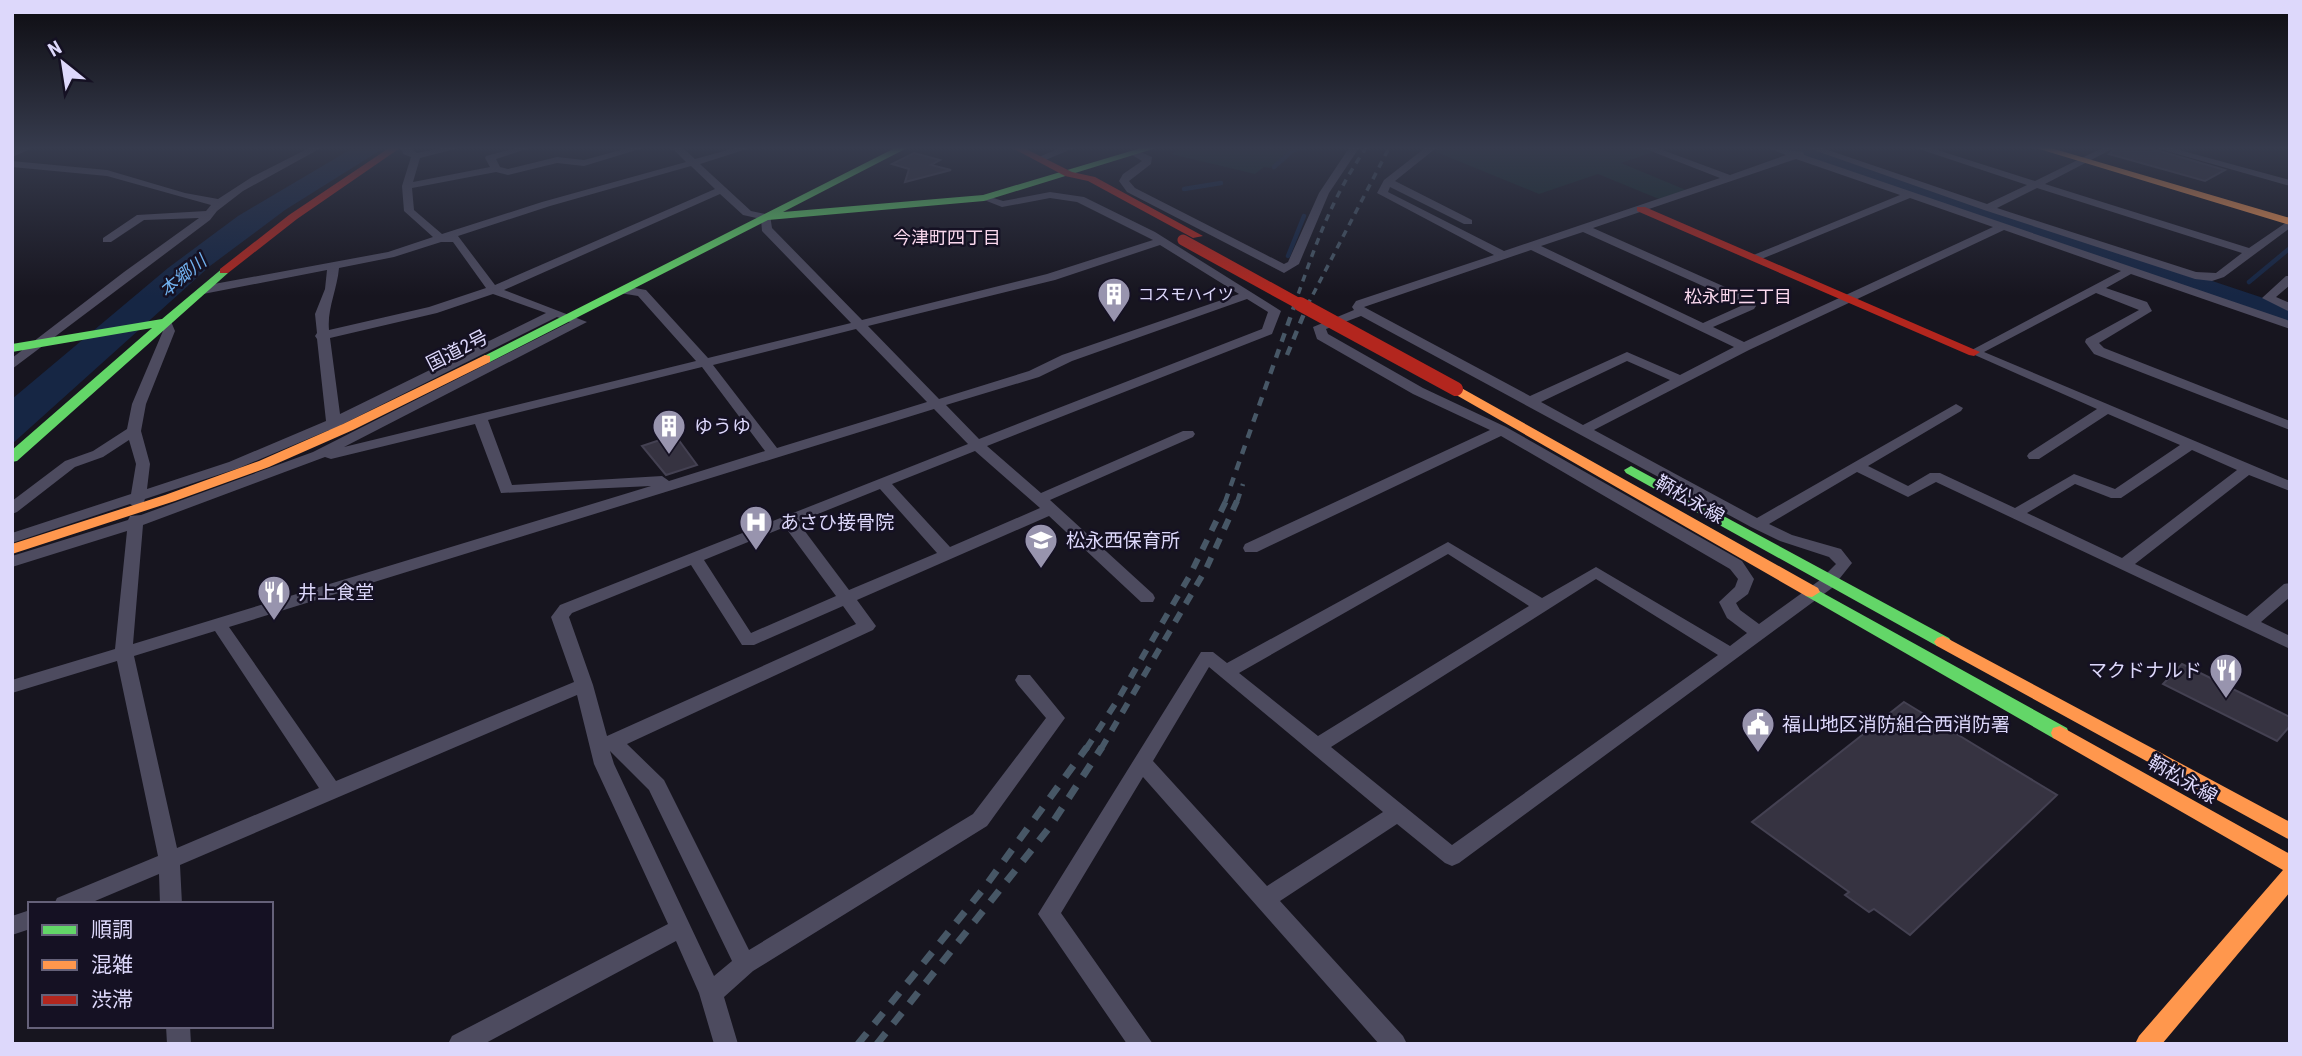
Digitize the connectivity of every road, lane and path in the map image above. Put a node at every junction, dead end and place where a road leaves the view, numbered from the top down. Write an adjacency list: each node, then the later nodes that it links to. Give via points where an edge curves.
1 (182, 197): 24 (street)
2 (229, 197): 24 (street)
3 (319, 197): 46 (main road)
4 (408, 197): 33 (street, via 410,211)
5 (570, 197): 33 (street)
6 (704, 197): 47 (street)
7 (732, 197): 28 (street, via 747,212)
8 (805, 197): 28 (main road, 国道2号)
9 (1038, 197): 23 (street, via 1002,204)
10 (1067, 197): 35 (street, via 1080,199)
11 (1104, 197): 66 (main road, 鞆松永線, bridge, via 1190,238)
12 (1144, 197): 41 (street)
13 (1322, 197): 41 (street, via 1293,264)
14 (1390, 197): 38 (street)
15 (1419, 197): 29 (street)
16 (1677, 197): 26 (street)
17 (1903, 197): 39 (street)
18 (1915, 197): 32 (street)
19 (1957, 197): 25 (street)
20 (2009, 197): 25 (street)
21 (2078, 197): 37 (street)
22 (2205, 197): 30 (main road)
23 (984, 198): 28 (main road)
24 (220, 203): 27 (street)
25 (1988, 208): 37 (street, via 2195,275 2220,275)
26 (1641, 209): 31 (street); 39 (main road)
27 (208, 214): 34 (street, via 141,217); 59 (street)
28 (766, 217): 48 (main road, 国道2号); 54 (street, via 766,229)
29 (1468, 222)
30 (2290, 223): 37 (street)
31 (1584, 228): 36 (street); 57 (street, via 1750,306)
32 (2002, 228): 42 (street); 50 (street)
33 (441, 239): 40 (street); 47 (street, via 456,239)
34 (107, 240)
35 (1160, 241): 44 (street); 54 (street, via 1051,277)
36 (1532, 246): 38 (street); 57 (street)
37 (2250, 252)
38 (1503, 255): 52 (street, via 1360,304)
39 (1755, 258): 50 (main road)
40 (333, 266): 46 (street); 58 (street, via 331,289 321,314)
41 (1284, 269): 44 (street)
42 (2131, 270): 45 (street); 55 (street)
43 (2290, 279): 51 (street, via 2267,298)
44 (1236, 286): 49 (street)
45 (2097, 289): 62 (street); 72 (street, via 2143,305 2146,311 2091,342 2099,351)
46 (203, 290): 56 (main road)
47 (494, 290): 53 (street); 58 (street, via 433,310)
48 (624, 290): 53 (main road, 国道2号); 63 (street, via 642,293)
49 (1250, 295): 68 (street, via 1067,358 1034,374); 78 (street, via 1275,311 1268,331)
50 (1851, 299): 60 (street); 62 (main road)
51 (2290, 308)
52 (1362, 311): 67 (street); 73 (street, via 1319,327 1319,332 1418,391)
53 (563, 315): 77 (street); 77 (street, via 581,322); 96 (main road, 国道2号, via 401,402 266,463)
54 (860, 325): 63 (street); 68 (street)
55 (2290, 325)
56 (168, 327): 59 (main road); 74 (street, via 139,404); 82 (main road, via 150,336)
57 (1703, 327): 60 (street)
58 (321, 336): 77 (street)
59 (44, 342): 61 (main road); 64 (street)
60 (1744, 347): 65 (street)
61 (12, 348)
62 (1974, 352): 70 (street)
63 (705, 363): 71 (street); 80 (street)
64 (12, 365)
65 (1681, 380): 67 (street, via 1627,356); 75 (street)
66 (1464, 386): 101 (main road, 鞆松永線); 103 (main road, 鞆松永線)
67 (1529, 402): 75 (street)
68 (935, 404): 78 (street); 80 (street)
69 (1956, 408): 83 (street)
70 (2107, 409): 79 (street); 81 (street)
71 (480, 419): 77 (street); 86 (street, via 506,490 665,481)
72 (2290, 425)
73 (1501, 430): 95 (street); 109 (street, via 1736,565 1746,579 1742,590 1727,602 1733,614)
74 (134, 431): 89 (street, via 98,454 70,464); 90 (street, via 142,464)
75 (1582, 431): 93 (street)
76 (1188, 434): 88 (street)
77 (335, 438): 90 (street, via 234,465); 90 (street, via 318,455)
78 (977, 445): 85 (street); 88 (street)
79 (2190, 445): 84 (street); 91 (street, via 2116,495 2074,478)
80 (774, 453): 86 (street)
81 (2034, 456)
82 (12, 458)
83 (1857, 466): 91 (street, via 1908,492 1935,476); 93 (street)
84 (2247, 469): 87 (street); 100 (street)
85 (882, 483): 92 (street); 97 (street)
86 (670, 485): 107 (street)
87 (2290, 487)
88 (1046, 504): 97 (street); 105 (street)
89 (12, 509)
90 (137, 511): 94 (street); 99 (street); 111 (street)
91 (2017, 513): 100 (street)
92 (788, 520): 98 (street); 104 (street)
93 (1757, 524): 101 (street, via 1835,553 1844,564)
94 (12, 538)
95 (1251, 548)
96 (12, 549)
97 (947, 554): 104 (street)
98 (694, 557): 104 (street, via 748,641); 115 (street, via 566,610 560,617)
99 (12, 562)
100 (2123, 565): 108 (street)
101 (1831, 580): 103 (street); 122 (main road, 鞆松永線)
102 (2290, 588): 108 (street)
103 (1811, 593): 109 (street); 124 (main road, 鞆松永線)
104 (845, 597): 117 (street, via 867,626)
105 (1147, 598)
106 (1542, 606): 112 (street, via 1596,572); 113 (street, via 1448,547); 118 (street)
107 (218, 622): 111 (street); 120 (street)
108 (2248, 624): 110 (street)
109 (1759, 633): 112 (street)
110 (2290, 643)
111 (124, 651): 116 (street); 123 (street)
112 (1729, 654): 121 (street, via 1452,857)
113 (1226, 671): 118 (street); 119 (street, via 1207,656)
114 (1024, 680): 130 (street, via 1056,718 980,820)
115 (584, 685): 117 (street); 120 (street)
116 (12, 687)
117 (606, 743): 129 (street, via 604,764); 130 (street, via 657,785)
118 (1317, 746): 121 (street)
119 (1142, 762): 126 (street); 134 (street, via 1049,914)
120 (331, 790): 123 (street)
121 (1398, 813): 126 (street)
122 (2290, 832)
123 (169, 860): 127 (street); 128 (street)
124 (2290, 864)
125 (2290, 877): 136 (main road)
126 (1265, 899): 135 (street)
127 (70, 902)
128 (171, 902)
129 (682, 927): 131 (street); 132 (street)
130 (745, 964): 131 (street)
131 (711, 993): 133 (street)
132 (460, 1044)
133 (726, 1044)
134 (1141, 1044)
135 (1395, 1044)
136 (2147, 1044)

